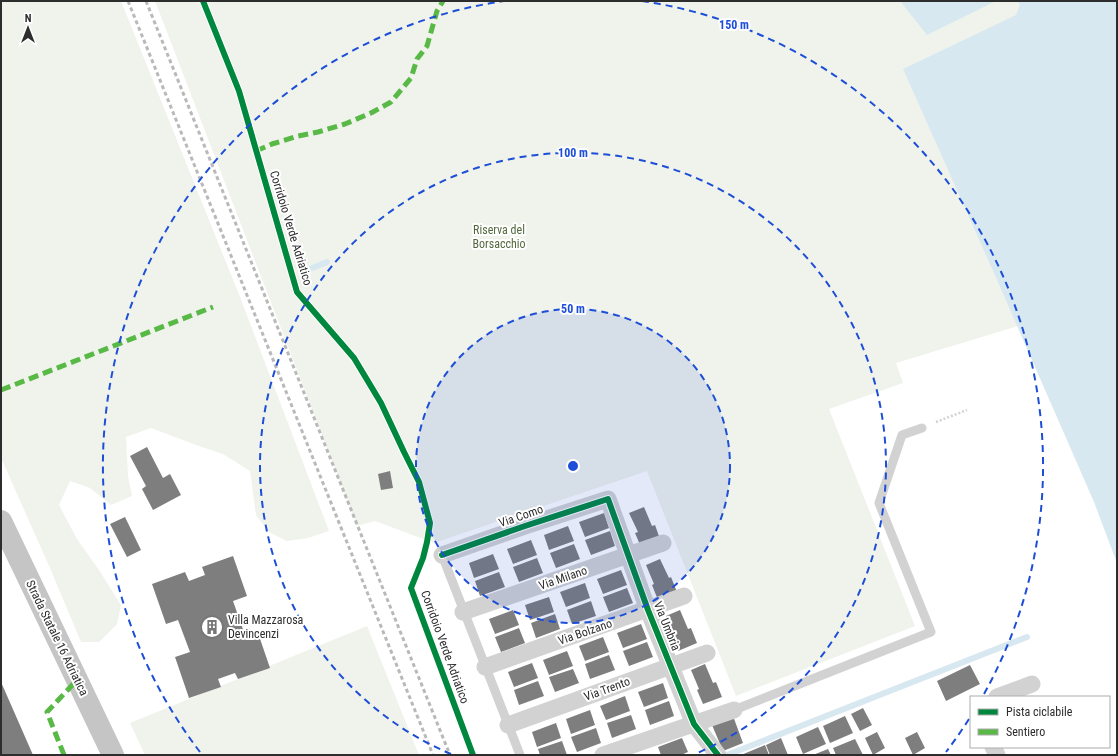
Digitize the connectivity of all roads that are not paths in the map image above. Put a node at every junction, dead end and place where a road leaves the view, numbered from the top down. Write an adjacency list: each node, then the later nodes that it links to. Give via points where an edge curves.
1 (922, 428): 15 (lane, via 902,435 879,503 931,632)
2 (608, 499): 5 (street, Via Como); 6 (street, Via Umbria)
3 (1, 521): 18 (main road, Strada Statale 16 Adriatica)
4 (663, 543): 6 (street, Via Milano)
5 (442, 555): 9 (lane)
6 (628, 555): 8 (street, Via Umbria); 9 (street, Via Milano)
7 (684, 596): 8 (street, Via Bolzano)
8 (648, 610): 11 (street, Via Umbria); 12 (street, Via Bolzano)
9 (463, 612): 12 (lane)
10 (707, 653): 11 (street, Via Trento)
11 (670, 666): 16 (street, Via Umbria); 17 (street, Via Trento)
12 (485, 667): 17 (lane)
13 (1032, 684): 14 (street)
14 (1000, 696)
15 (734, 710): 16 (street)
16 (694, 724): 20 (street); 21 (street, Via Umbria)
17 (508, 725): 19 (lane)
18 (113, 755)
19 (520, 755)
20 (603, 755)
21 (718, 755)

